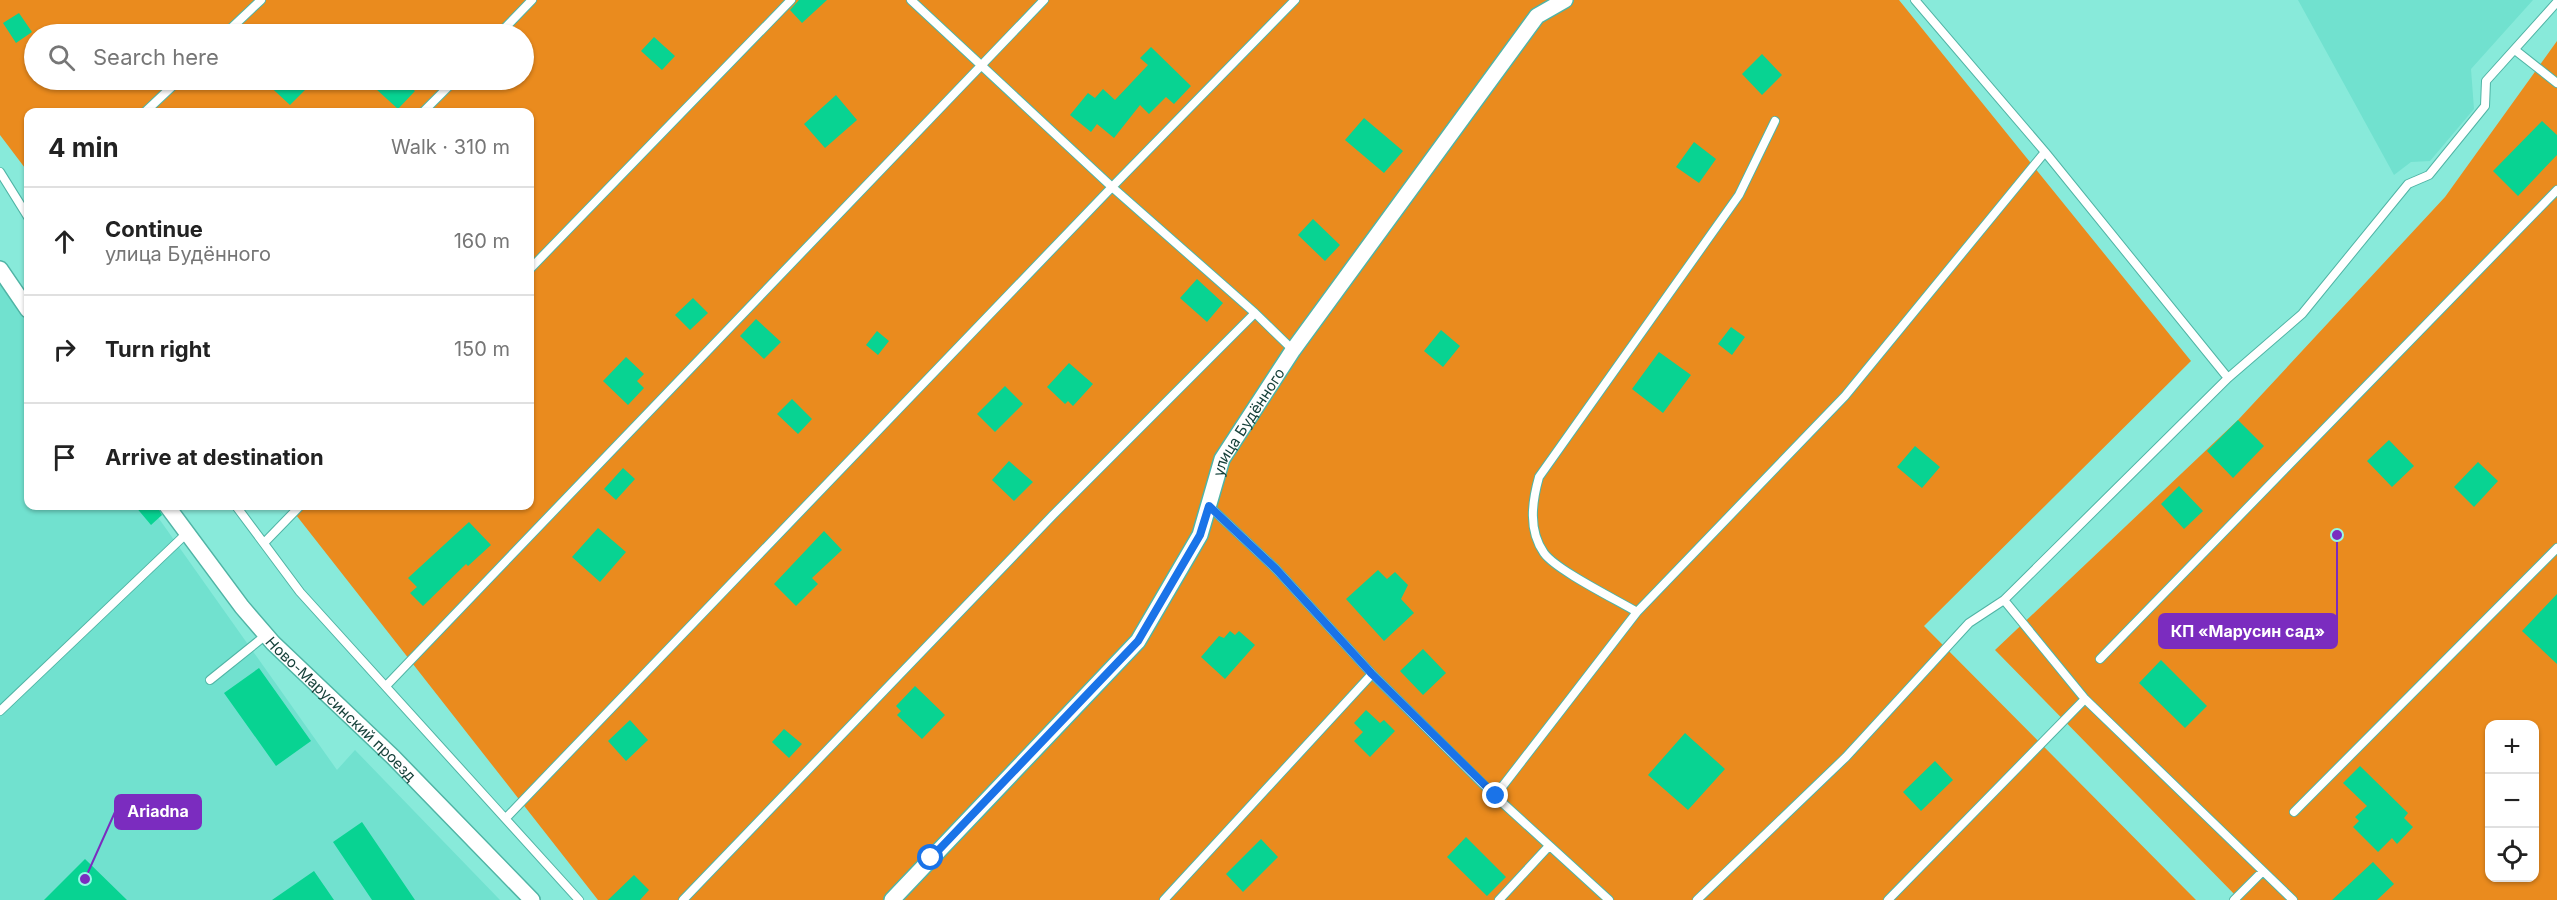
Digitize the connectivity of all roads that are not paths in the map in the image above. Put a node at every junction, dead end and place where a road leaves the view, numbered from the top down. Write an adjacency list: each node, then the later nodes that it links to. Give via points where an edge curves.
1 (261, 0): 10 (lane)
2 (532, 0): 11 (lane)
3 (791, 0): 25 (lane)
4 (910, 0): 13 (lane)
5 (1044, 0): 13 (lane)
6 (1295, 0): 22 (lane)
7 (1565, 0): 29 (street, улица Будённого, via 1537,16)
8 (1916, 0): 20 (lane)
9 (2557, 2): 12 (lane)
10 (236, 24)
11 (509, 24)
12 (2515, 50): 14 (lane); 30 (lane, via 2486,81 2485,106 2429,175 2408,184 2302,314)
13 (981, 65): 22 (lane); 44 (lane)
14 (2557, 83)
15 (168, 90): 17 (lane)
16 (445, 90): 18 (lane)
17 (149, 108)
18 (427, 108)
19 (1775, 121): 39 (lane, via 1739,195 1539,477 1533,500 1534,530 1544,553)
20 (2045, 152): 30 (lane); 39 (lane, via 1845,396)
21 (0, 172): 24 (lane)
22 (1112, 187): 28 (lane); 49 (lane)
23 (2557, 190): 41 (lane)
24 (24, 211)
25 (534, 265)
26 (0, 269): 27 (street)
27 (24, 304)
28 (1255, 313): 29 (lane); 55 (lane, via 1053,515)
29 (1293, 350): 31 (street, улица Будённого, via 1222,459)
30 (2228, 378): 38 (lane)
31 (1209, 506): 42 (lane, via 1276,569); 56 (street, улица Будённого, via 1200,535 1138,641)
32 (170, 510): 35 (street, Ново-Марусинский проезд)
33 (239, 510): 36 (lane)
34 (296, 510): 36 (lane)
35 (187, 533): 40 (street, Ново-Марусинский проезд); 46 (lane)
36 (265, 542): 44 (lane, via 300,592)
37 (2557, 548): 48 (lane)
38 (2004, 600): 45 (lane); 52 (lane, via 1969,623 1846,757)
39 (1637, 612): 47 (lane)
40 (266, 635): 43 (lane); 53 (street, Ново-Марусинский проезд, via 393,757)
41 (2100, 659)
42 (1372, 674): 47 (lane); 57 (lane)
43 (210, 680)
44 (386, 686): 49 (lane)
45 (2085, 699): 51 (lane); 60 (lane)
46 (0, 711)
47 (1496, 796): 50 (lane)
48 (2294, 812)
49 (506, 818): 54 (lane)
50 (1549, 846): 58 (lane); 59 (lane)
51 (2263, 871): 61 (lane); 62 (lane)
52 (1699, 899)
53 (532, 900)
54 (579, 900)
55 (683, 900)
56 (892, 900)
57 (1164, 900)
58 (1500, 900)
59 (1609, 900)
60 (1888, 900)
61 (2234, 900)
62 (2293, 900)

